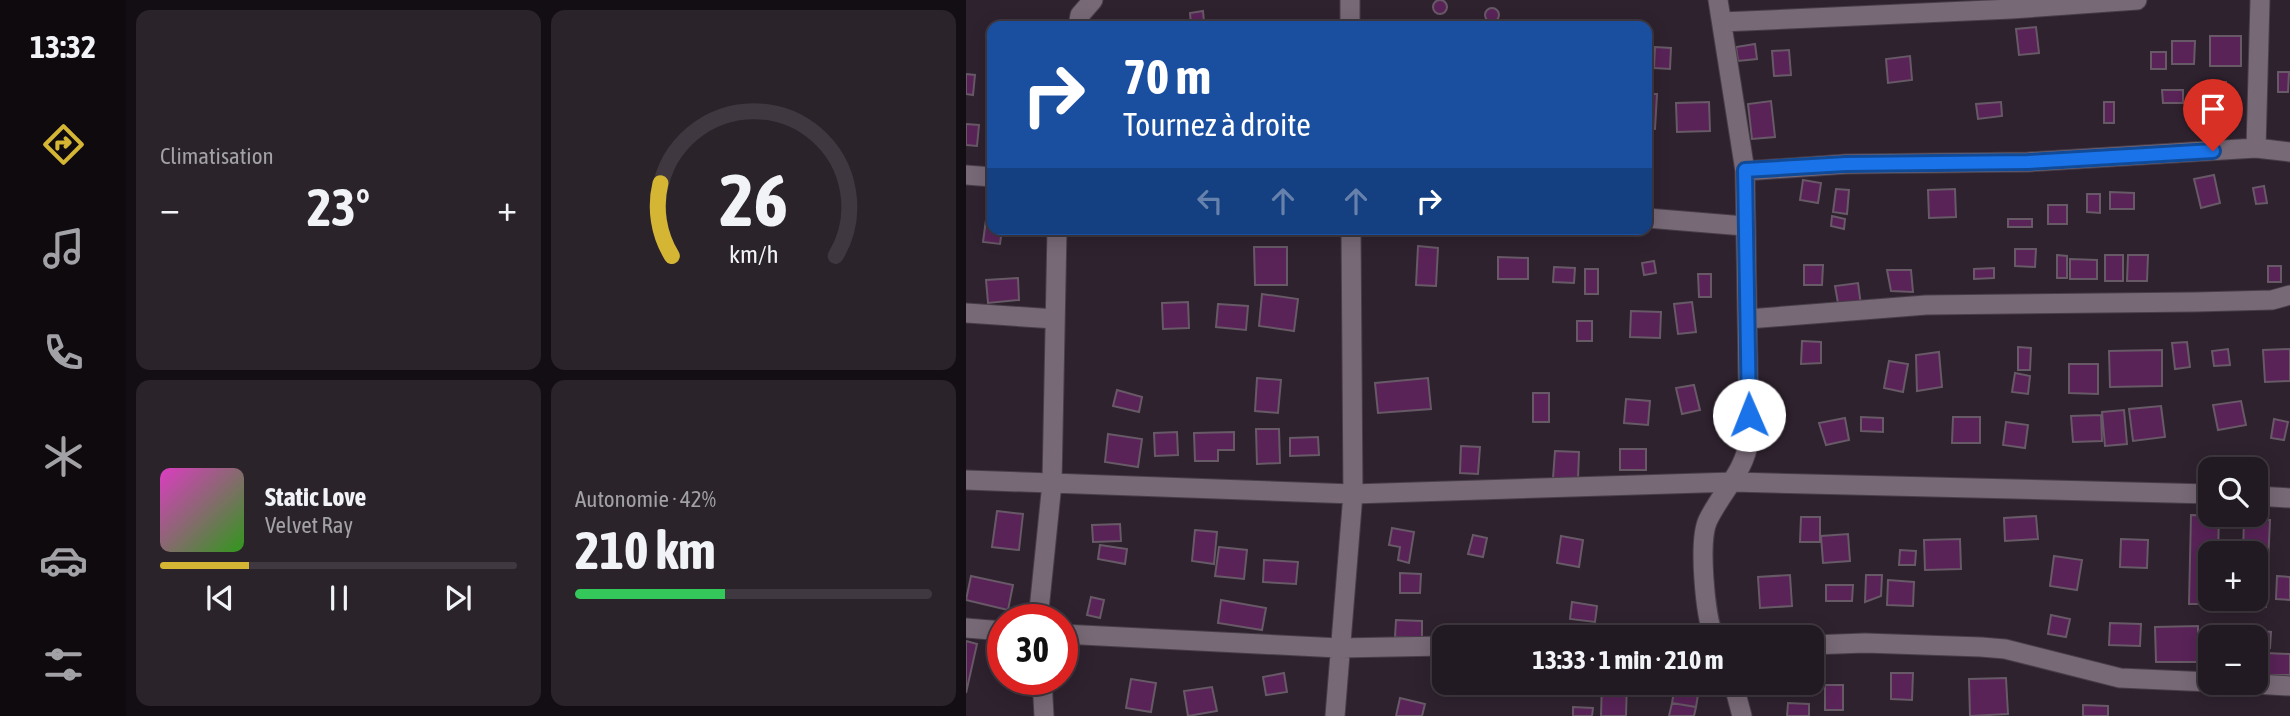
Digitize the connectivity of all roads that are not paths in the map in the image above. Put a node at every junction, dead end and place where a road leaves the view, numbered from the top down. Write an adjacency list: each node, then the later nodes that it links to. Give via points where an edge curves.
1 (1093, 0): 6 (street)
2 (1350, 0): 7 (street)
3 (1718, 0): 8 (street)
4 (2137, 0): 8 (street)
5 (2260, 0): 9 (street)
6 (1079, 21)
7 (1350, 21)
8 (1721, 22): 11 (street)
9 (2256, 148): 10 (street); 11 (street, via 2028,162)
10 (2290, 152)
11 (1745, 170): 15 (street)
12 (966, 175): 13 (street)
13 (987, 177)
14 (1652, 218): 15 (street)
15 (1744, 226): 21 (street)
16 (1057, 235): 20 (street)
17 (1351, 235): 25 (street)
18 (2290, 295): 21 (street, via 2272,300 1926,305)
19 (966, 313): 20 (street)
20 (1055, 319): 24 (street)
21 (1748, 319): 23 (street, via 1749,439 1744,464)
22 (966, 480): 24 (street)
23 (1733, 482): 25 (street); 26 (street); 30 (street, via 1704,532)
24 (1052, 483): 25 (street); 29 (street)
25 (1353, 494): 36 (street)
26 (2198, 494)
27 (2268, 497): 28 (street)
28 (2290, 498)
29 (1040, 604)
30 (1709, 625)
31 (966, 628): 32 (street)
32 (987, 630)
33 (1078, 635): 36 (street)
34 (1824, 645): 37 (street, via 2005,649 2120,678)
35 (1432, 646): 36 (street)
36 (1339, 648): 43 (street)
37 (2198, 681)
38 (2268, 685): 39 (street)
39 (2290, 686)
40 (1043, 695): 42 (street)
41 (1736, 695): 44 (street)
42 (1044, 716)
43 (1335, 716)
44 (1742, 716)

